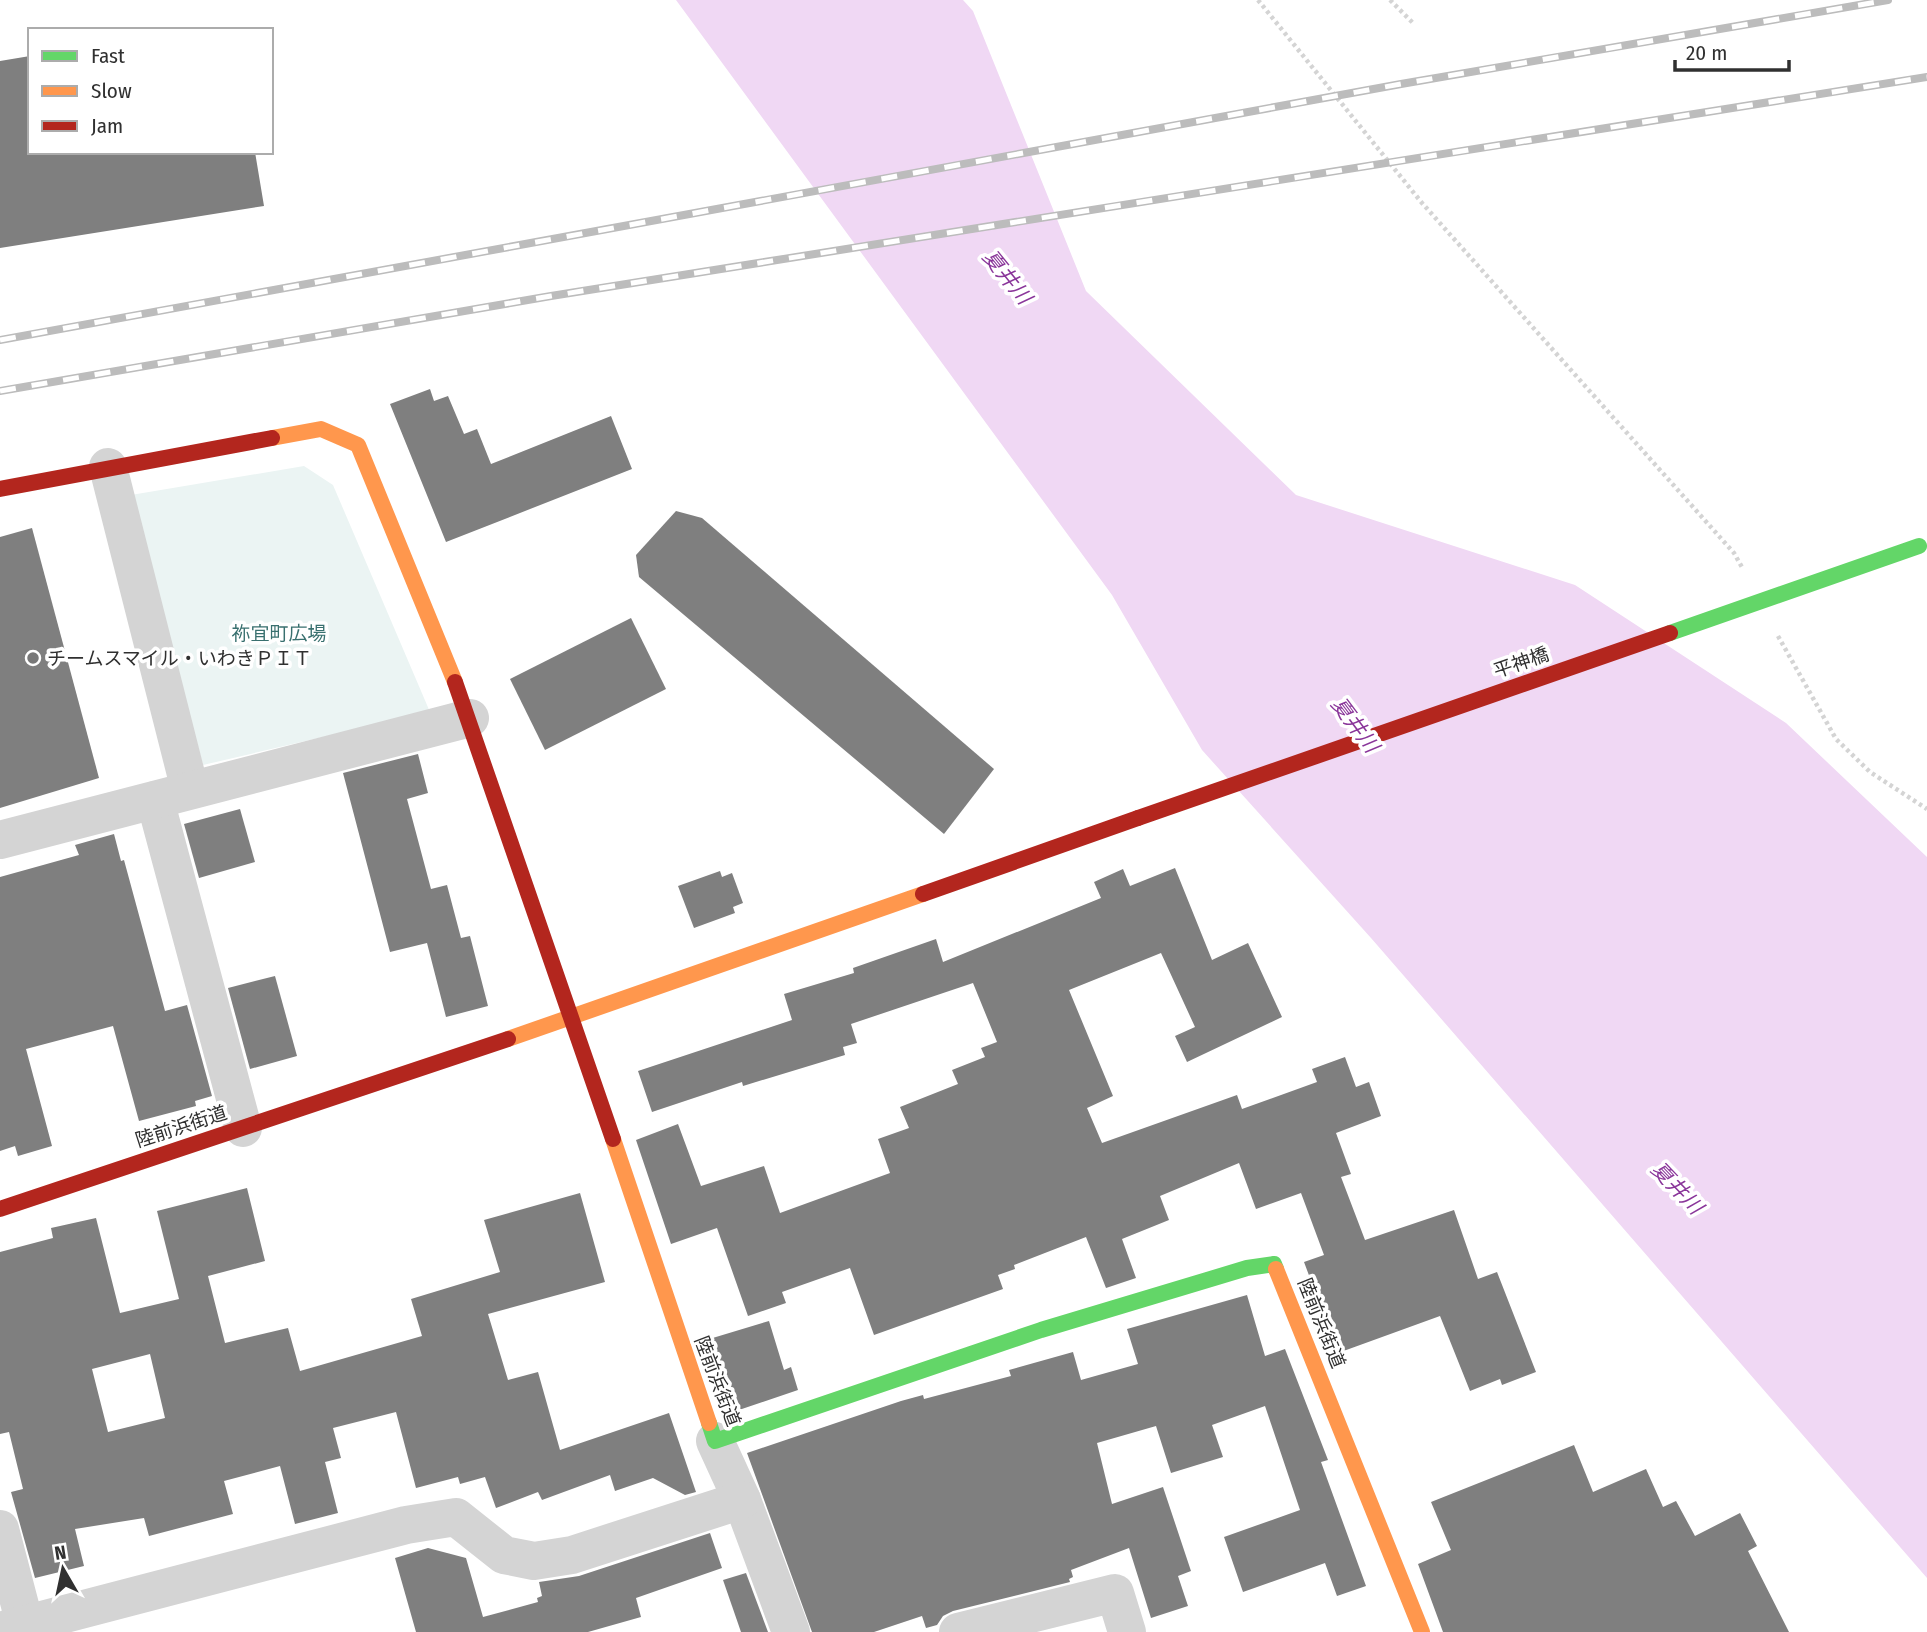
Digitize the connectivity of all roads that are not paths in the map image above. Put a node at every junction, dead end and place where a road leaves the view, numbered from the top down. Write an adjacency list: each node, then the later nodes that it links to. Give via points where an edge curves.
1 (108, 467): 2 (street); 4 (street, via 321,429 358,445); 5 (street)
2 (0, 489)
3 (1923, 545): 7 (street, 平神橋, bridge)
4 (470, 718): 5 (street); 7 (street)
5 (172, 795): 6 (street); 8 (street)
6 (0, 840)
7 (572, 1018): 8 (street, 陸前浜街道); 10 (street, 陸前浜街道)
8 (243, 1128): 9 (street, 陸前浜街道)
9 (0, 1209)
10 (715, 1441): 11 (street); 17 (street, 陸前浜街道, via 1041,1330 1247,1268 1274,1264)
11 (742, 1500): 13 (street, via 572,1555 534,1561 504,1555 456,1517 406,1525); 14 (street)
12 (0, 1529): 13 (street)
13 (17, 1629)
14 (791, 1632)
15 (958, 1632): 16 (street, via 1115,1593)
16 (1127, 1632)
17 (1422, 1632)

